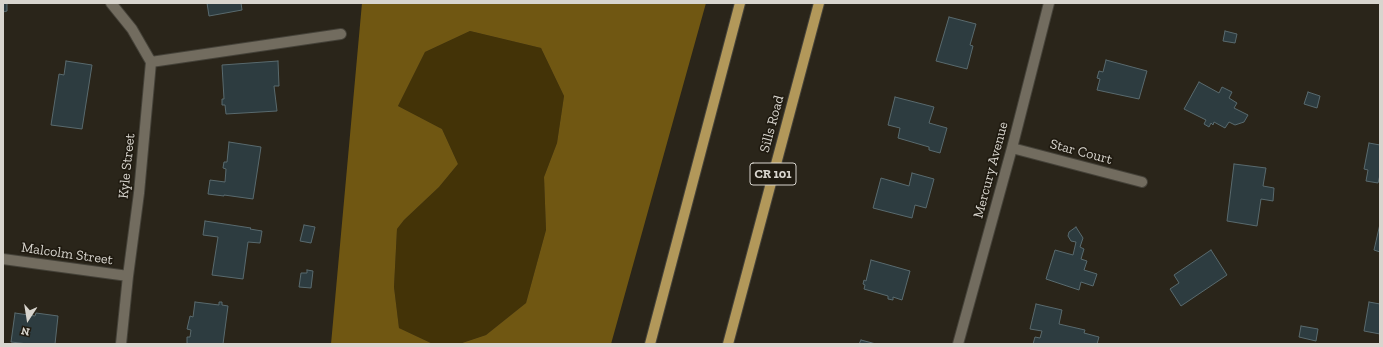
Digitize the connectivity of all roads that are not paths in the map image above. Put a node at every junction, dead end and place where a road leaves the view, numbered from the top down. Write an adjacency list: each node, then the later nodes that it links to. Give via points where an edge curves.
1 (112, 3): 6 (street)
2 (740, 3): 12 (main road)
3 (819, 3): 13 (main road, Sills Road / CR 101)
4 (1049, 3): 7 (street, Mercury Avenue)
5 (341, 34): 6 (street)
6 (152, 62): 10 (street, Kyle Street)
7 (1012, 148): 8 (street, Star Court); 14 (street, Mercury Avenue)
8 (1142, 182)
9 (3, 259): 10 (street, Malcolm Street)
10 (128, 276): 11 (street, Kyle Street)
11 (121, 344)
12 (650, 344)
13 (728, 344)
14 (958, 344)

